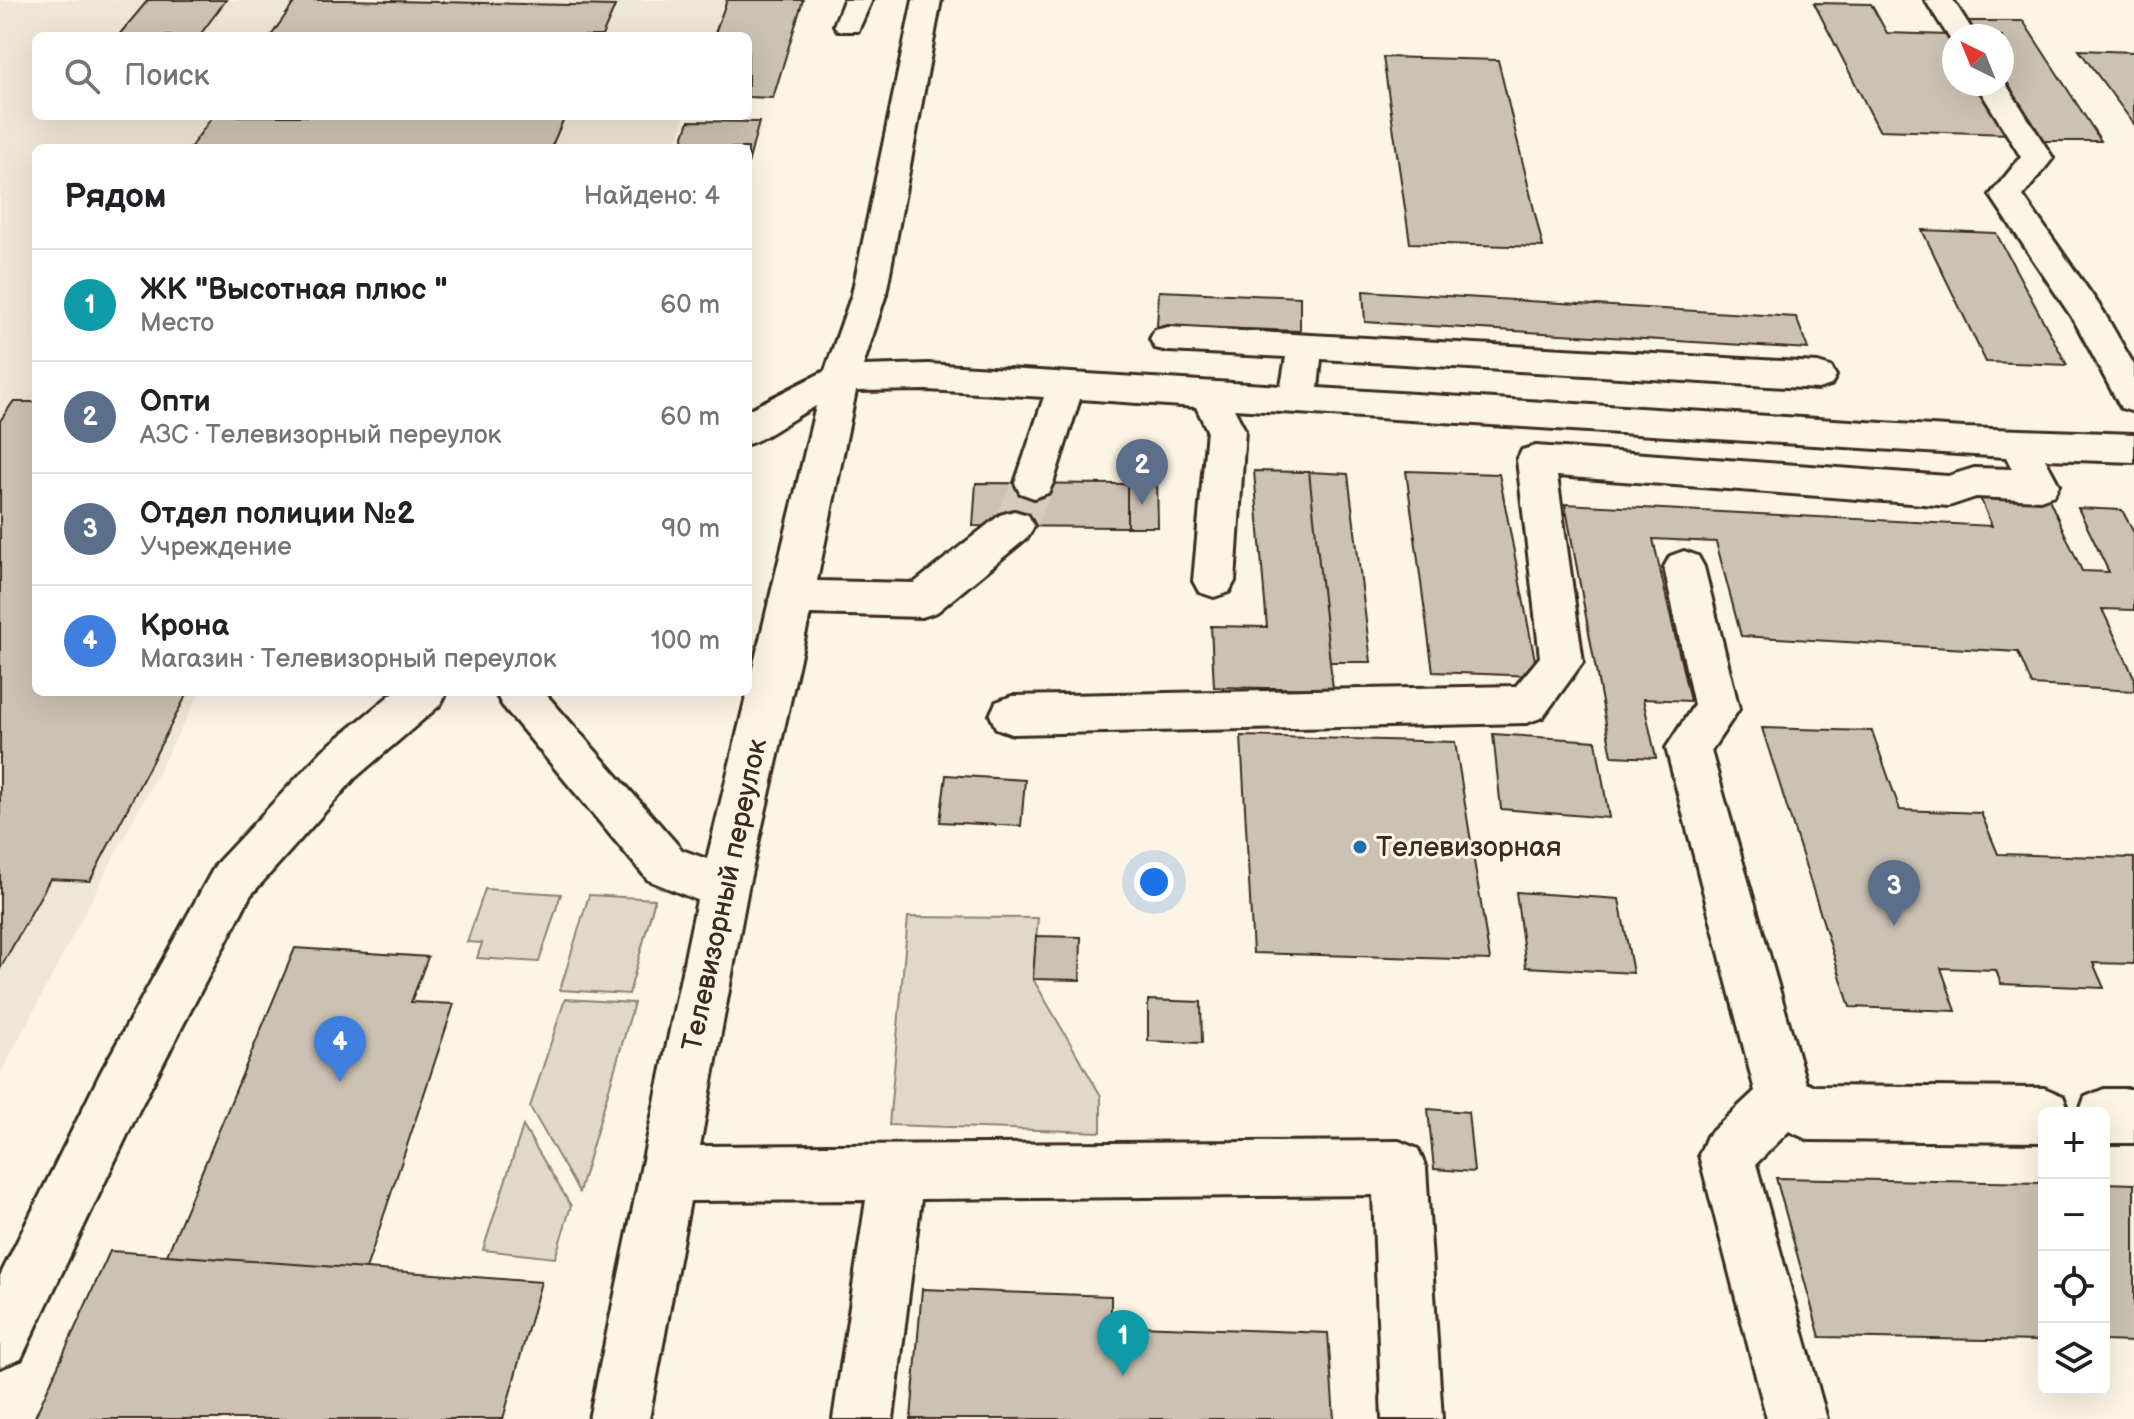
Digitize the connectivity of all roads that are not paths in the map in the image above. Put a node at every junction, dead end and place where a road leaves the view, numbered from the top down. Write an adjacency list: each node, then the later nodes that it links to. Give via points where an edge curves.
1 (927, 0): 8 (street, Телевизорный переулок, via 869,294)
2 (1939, 0): 3 (street)
3 (1954, 24)
4 (1998, 96): 12 (street, via 2037,158 2006,195 2091,319)
5 (1168, 339): 6 (street)
6 (1305, 346): 7 (street); 11 (street)
7 (1818, 376)
8 (841, 379): 9 (street, via 928,377); 13 (street, via 770,412); 20 (street, Телевизорный переулок)
9 (1066, 387): 10 (street); 16 (street)
10 (1208, 395): 11 (street); 19 (street, via 1226,430)
11 (1298, 398): 14 (street)
12 (2134, 399)
13 (752, 427)
14 (2019, 445): 15 (street); 23 (street, via 2040,485 1974,482 1949,491 1536,460 1562,662 1527,704)
15 (2134, 448)
16 (1034, 483)
17 (1014, 526): 20 (street, via 922,600)
18 (1684, 567): 25 (street, via 1717,709 1688,748)
19 (1214, 581)
20 (793, 597): 24 (street, Телевизорный переулок)
21 (420, 696): 31 (street, via 339,764 233,880 120,1091)
22 (520, 696): 24 (street, via 665,865)
23 (1012, 715)
24 (724, 888): 30 (street, Телевизорный переулок)
25 (1784, 1100): 26 (street, via 1809,1113); 35 (street, via 1726,1155)
26 (2038, 1115)
27 (2110, 1116): 28 (street)
28 (2134, 1116)
29 (897, 1172): 30 (street); 33 (street); 34 (street, via 1399,1168)
30 (667, 1174): 32 (street, Телевизорный переулок)
31 (0, 1338)
32 (619, 1419)
33 (863, 1419)
34 (1412, 1419)
35 (1797, 1419)

